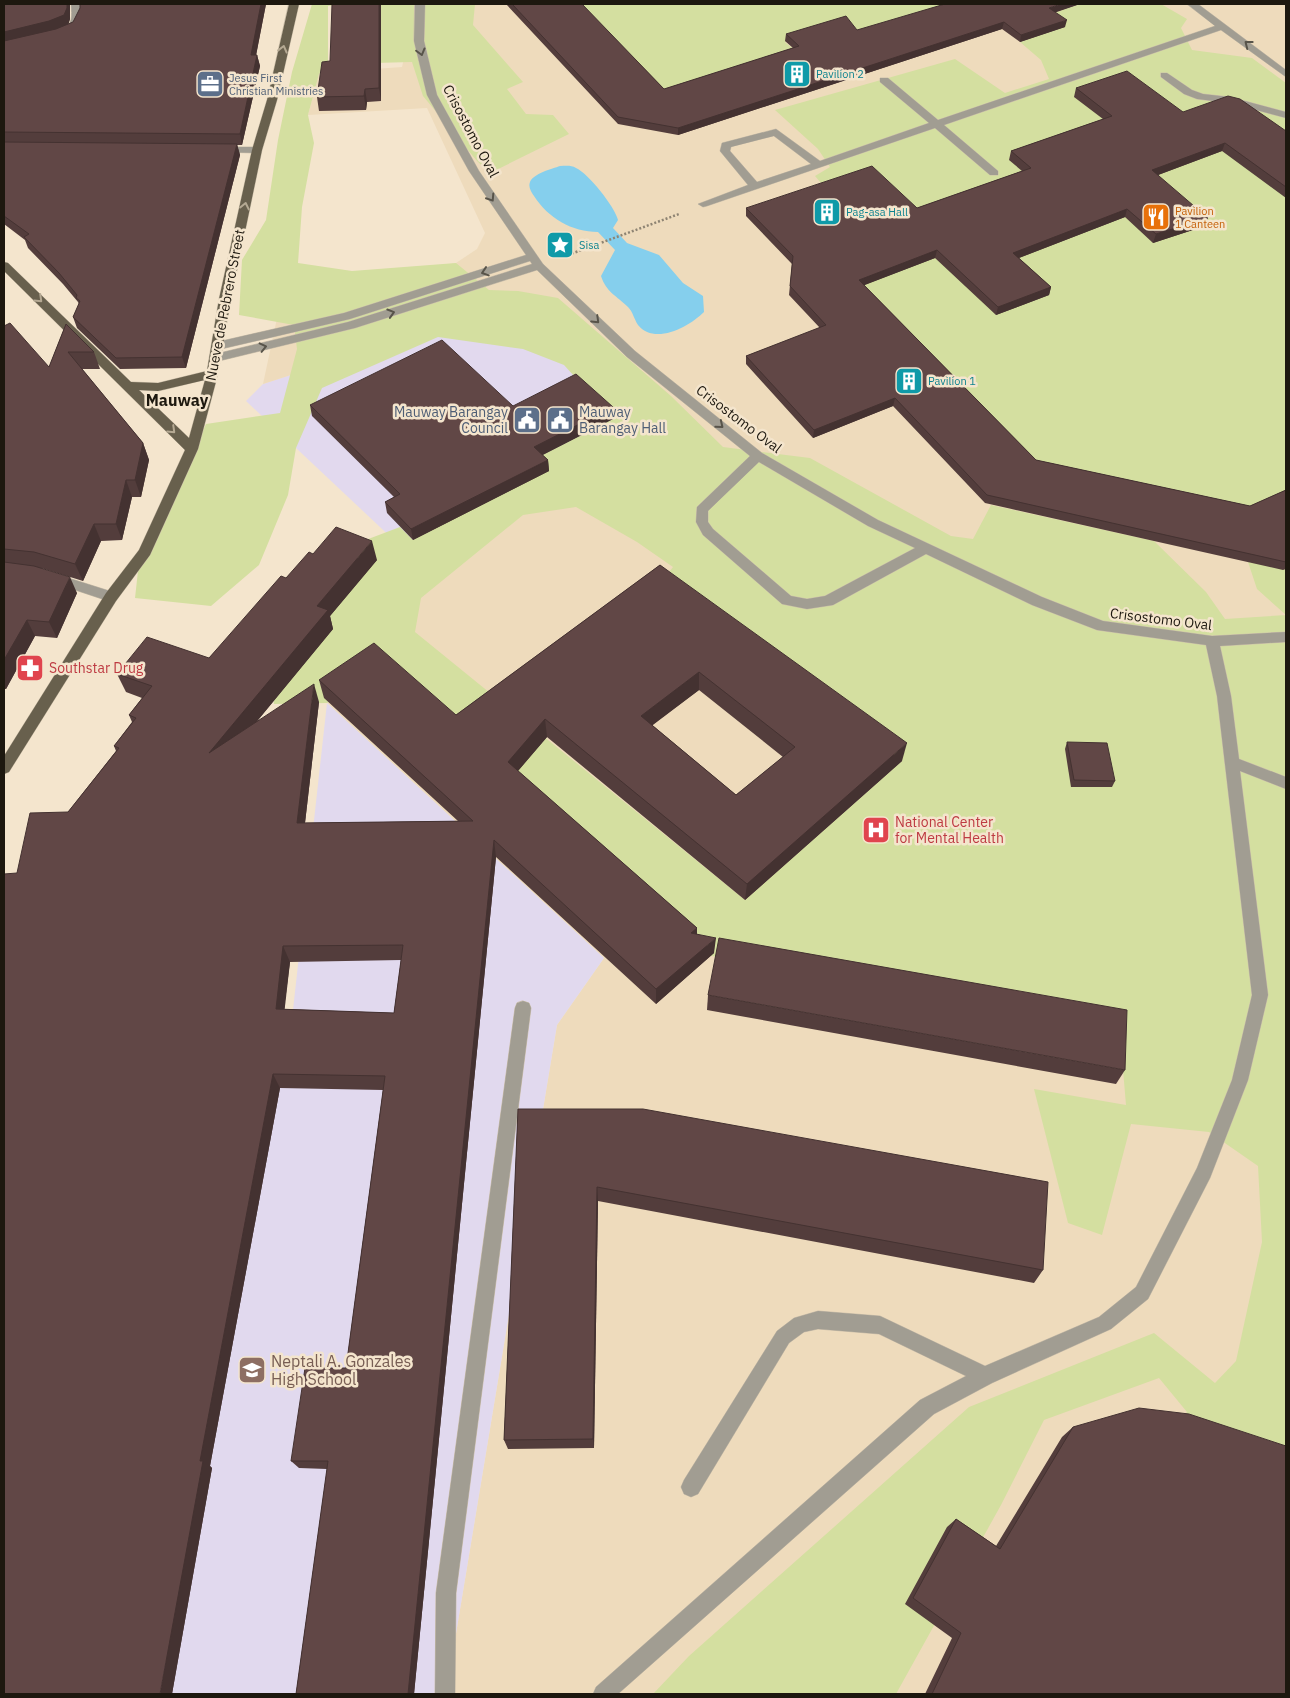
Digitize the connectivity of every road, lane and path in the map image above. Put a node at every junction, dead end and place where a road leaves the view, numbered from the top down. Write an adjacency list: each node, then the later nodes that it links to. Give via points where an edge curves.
1 (76, 4): 6 (street, via 77,19 73,29)
2 (294, 4): 13 (main road, Nueve de Pebrero Street, one-way to 2)
3 (420, 4): 19 (street, Crisostomo Oval, one-way to 19, via 419,41 432,95 474,171)
4 (1192, 4): 5 (street)
5 (1224, 26): 7 (street, one-way to 5); 11 (street)
6 (56, 36)
7 (1286, 74)
8 (1164, 75): 10 (street, via 1201,97 1230,100)
9 (884, 80): 11 (street)
10 (1286, 115)
11 (936, 124): 14 (street); 15 (street)
12 (211, 150): 13 (street)
13 (257, 150): 21 (main road, Nueve de Pebrero Street, one-way to 13)
14 (818, 164): 16 (street); 16 (street, via 776,132 726,144 724,151)
15 (994, 173)
16 (755, 186): 17 (street)
17 (703, 204): 18 (path)
18 (601, 243)
19 (535, 262): 21 (street, one-way to 21, via 346,316); 22 (street, one-way to 19, via 351,326); 26 (street, Crisostomo Oval, one-way to 26, via 631,354)
20 (4, 265): 24 (main road, one-way to 24)
21 (217, 346): 22 (main road, Nueve de Pebrero Street)
22 (215, 358): 23 (main road, Nueve de Pebrero Street)
23 (212, 374): 24 (main road, via 158,387); 25 (main road, Nueve de Pebrero Street)
24 (127, 386): 25 (main road, one-way to 25)
25 (192, 449): 29 (main road, Nueve de Pebrero Street, via 144,552)
26 (758, 456): 27 (street, Crisostomo Oval, via 873,523); 27 (street, via 702,510 702,522 708,532 787,600 807,604 828,600)
27 (926, 548): 31 (street, Crisostomo Oval, via 1037,601 1102,626)
28 (42, 575): 29 (street)
29 (111, 597): 33 (main road, Nueve de Pebrero Street)
30 (1286, 637): 31 (street, Crisostomo Oval)
31 (1212, 641): 32 (street, via 1224,696)
32 (1232, 762): 34 (street); 36 (street, via 1260,996 1240,1080 1204,1172 1142,1293 1105,1323)
33 (4, 768)
34 (1286, 783)
35 (523, 1008): 38 (street, via 446,1593)
36 (985, 1376): 37 (street, via 880,1326 818,1320 800,1324 783,1337); 39 (street, via 928,1407)
37 (692, 1486)
38 (445, 1694)
39 (603, 1694)

